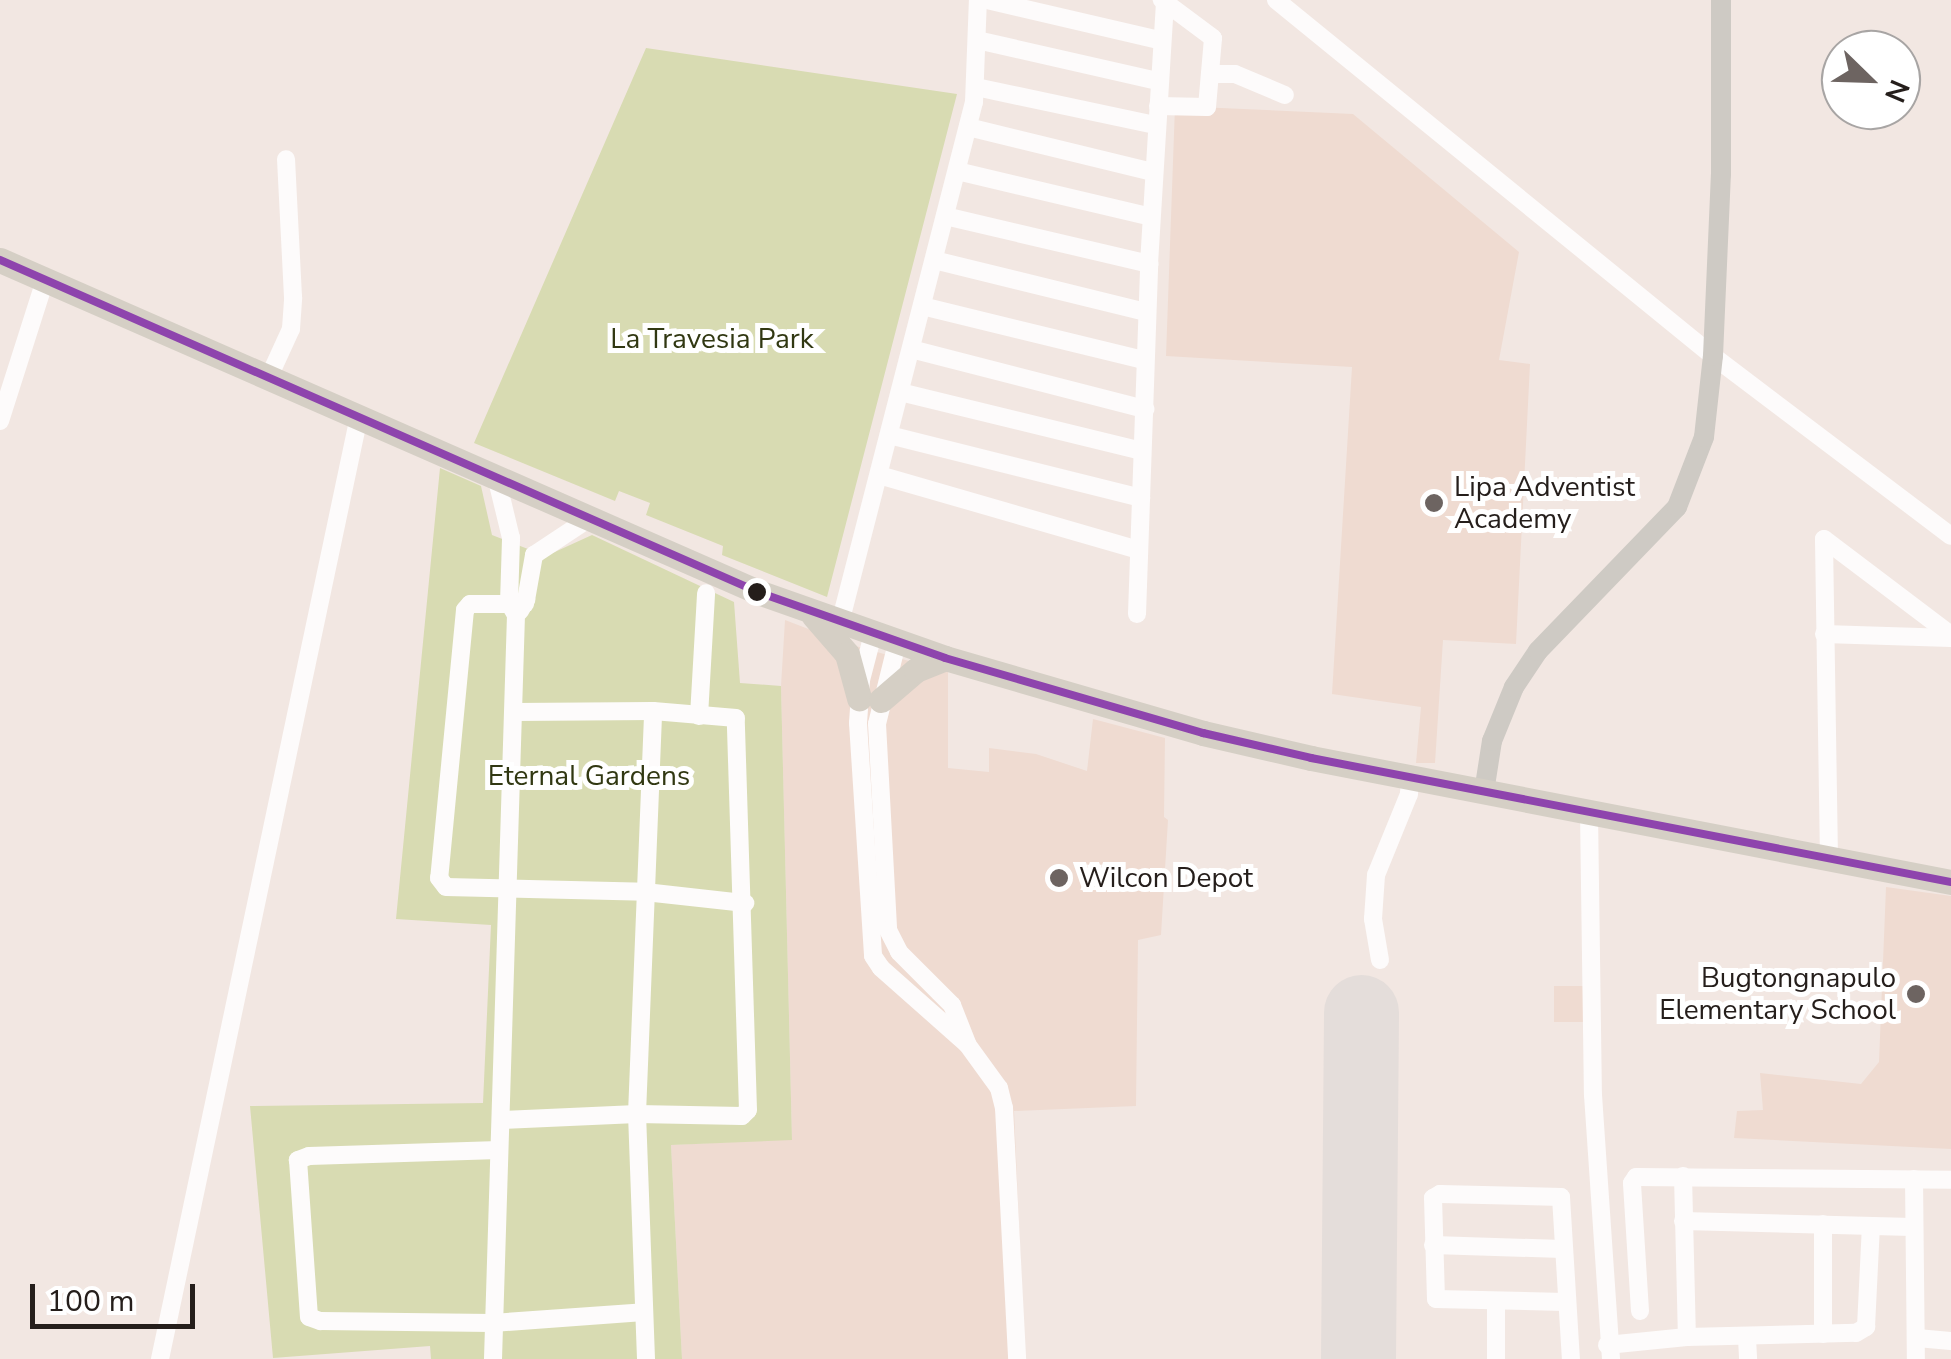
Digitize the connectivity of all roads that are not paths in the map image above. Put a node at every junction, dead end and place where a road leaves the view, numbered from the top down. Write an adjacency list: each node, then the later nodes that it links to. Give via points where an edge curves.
1 (978, 0): 6 (street)
2 (987, 0): 7 (street)
3 (1276, 0): 26 (street)
4 (1721, 0): 26 (main road)
5 (1163, 1): 7 (street); 8 (street, via 1211,34)
6 (978, 40): 9 (street); 10 (street)
7 (1159, 40): 9 (street)
8 (1210, 74): 11 (street, via 1235,74); 12 (street, via 1207,108)
9 (1157, 81): 12 (street)
10 (976, 87): 12 (street); 13 (street)
11 (1285, 95)
12 (1157, 116): 16 (street)
13 (968, 127): 15 (street); 16 (street)
14 (286, 159): 28 (street, via 291,329)
15 (957, 171): 17 (street); 18 (street)
16 (1153, 172): 18 (street)
17 (945, 216): 20 (street); 21 (street)
18 (1151, 217): 21 (street)
19 (0, 260): 22 (highway)
20 (934, 260): 23 (street); 24 (street)
21 (1148, 264): 24 (street)
22 (45, 280): 28 (highway); 32 (street)
23 (922, 306): 25 (street); 27 (street)
24 (1146, 312): 27 (street)
25 (911, 349): 29 (street); 30 (street)
26 (1713, 356): 39 (street); 57 (main road, via 1704,437 1678,506 1538,651 1514,686 1492,741)
27 (1144, 360): 30 (street)
28 (269, 377): 31 (highway)
29 (900, 392): 33 (street); 34 (street)
30 (1144, 409): 34 (street)
31 (359, 416): 36 (highway); 91 (street)
32 (0, 422)
33 (889, 435): 35 (street); 37 (street)
34 (1142, 452): 37 (street)
35 (879, 475): 42 (street); 47 (street)
36 (496, 476): 38 (highway); 40 (street)
37 (1140, 498): 42 (street)
38 (590, 518): 41 (street); 45 (highway)
39 (1951, 536)
40 (511, 538): 41 (street); 44 (street)
41 (545, 547): 44 (street, via 530,560)
42 (1136, 549): 46 (street)
43 (706, 593): 55 (street)
44 (517, 607): 54 (street); 61 (street, via 470,604 465,610 439,878 446,886)
45 (811, 612): 47 (highway); 52 (highway, via 847,654)
46 (1136, 614)
47 (840, 623): 50 (highway)
48 (1824, 634): 49 (street); 49 (street, via 1825,538); 59 (street)
49 (1951, 637)
50 (885, 638): 51 (highway); 52 (street)
51 (945, 658): 52 (highway); 56 (highway, via 1204,733)
52 (870, 699): 65 (street, via 877,724 888,930 891,942); 66 (street, via 874,956)
53 (652, 711): 54 (street); 55 (street); 62 (street)
54 (515, 712): 61 (street)
55 (699, 716): 63 (street, via 736,718 740,728)
56 (1410, 777): 57 (highway); 64 (street, via 1376,874 1372,919)
57 (1484, 792): 58 (highway)
58 (1589, 813): 59 (highway); 90 (street, via 1592,1095)
59 (1829, 859): 60 (highway)
60 (1951, 882)
61 (506, 891): 62 (street); 69 (street)
62 (645, 892): 63 (street); 68 (street)
63 (745, 904): 68 (street, via 746,1114)
64 (1380, 960)
65 (926, 978): 66 (street); 67 (street, via 952,1005)
66 (910, 994): 67 (street)
67 (967, 1044): 94 (street, via 990,1071 1004,1108)
68 (637, 1114): 69 (street); 83 (street)
69 (500, 1120): 70 (street)
70 (499, 1150): 84 (street); 84 (street, via 298,1160 310,1317)
71 (1683, 1176): 72 (street); 74 (street); 82 (street, via 1636,1177 1632,1183)
72 (1914, 1179): 73 (street); 77 (street)
73 (1951, 1180)
74 (1684, 1221): 75 (street); 86 (street)
75 (1823, 1224): 76 (street); 85 (street)
76 (1871, 1226): 77 (street); 85 (street, via 1866,1327)
77 (1912, 1226): 88 (street)
78 (1433, 1245): 79 (street); 79 (street, via 1433,1198 1440,1194 1552,1193 1564,1204); 81 (street, via 1436,1299)
79 (1563, 1250): 80 (street)
80 (1565, 1302): 81 (street); 96 (street)
81 (1496, 1304): 95 (street)
82 (1640, 1311)
83 (644, 1312): 84 (street); 93 (street)
84 (492, 1323): 92 (street)
85 (1823, 1334): 87 (street)
86 (1687, 1337): 87 (street); 90 (street)
87 (1747, 1338): 97 (street)
88 (1917, 1338): 89 (street); 98 (street)
89 (1951, 1341)
90 (1609, 1352)
91 (160, 1359)
92 (493, 1359)
93 (646, 1359)
94 (1017, 1359)
95 (1496, 1359)
96 (1571, 1359)
97 (1748, 1359)
98 (1916, 1359)

